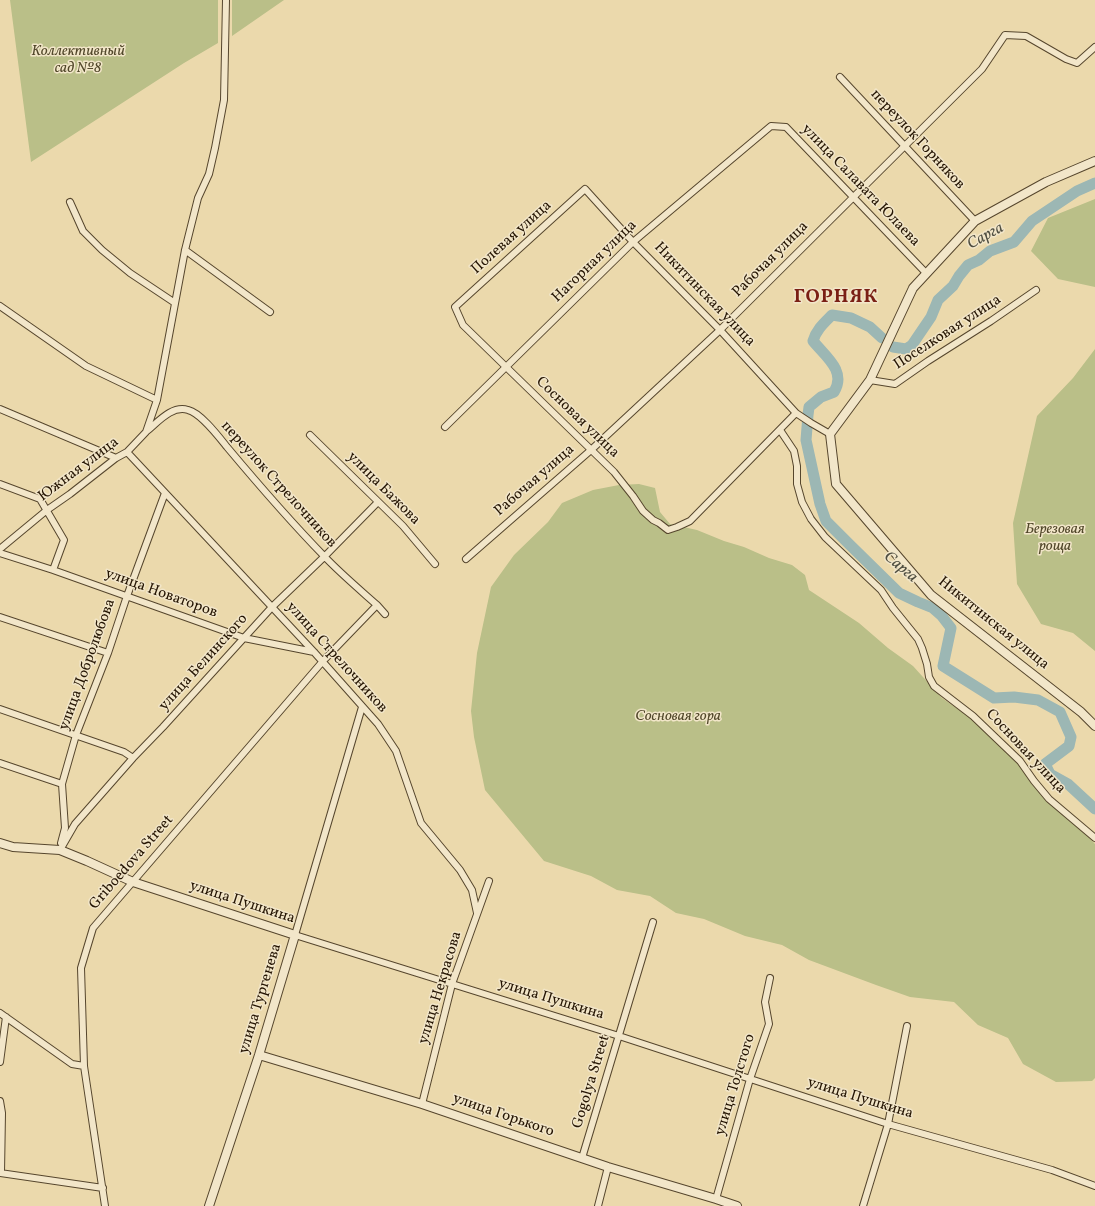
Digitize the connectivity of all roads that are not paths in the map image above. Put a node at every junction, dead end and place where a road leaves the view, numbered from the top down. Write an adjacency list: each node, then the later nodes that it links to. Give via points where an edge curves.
1 (226, 0): 12 (street, Южная улица, via 224,100 215,148 198,198)
2 (1095, 47): 5 (street, Рабочая улица, via 1077,62 1066,59 1026,36 1005,35 982,69)
3 (840, 77): 5 (street, переулок Горняков)
4 (771, 126): 8 (street, улица Салавата Юлаева, via 786,127); 11 (street, Нагорная улица)
5 (904, 146): 8 (street, Рабочая улица); 10 (street, переулок Горняков)
6 (1095, 161): 10 (street, via 1046,182)
7 (585, 189): 11 (street, Никитинская улица); 17 (street, Полевая улица)
8 (853, 197): 13 (street, улица Салавата Юлаева); 19 (street, Рабочая улица)
9 (70, 202): 15 (street, via 83,231 102,250 130,273)
10 (975, 220): 13 (street)
11 (633, 242): 19 (street, Никитинская улица); 20 (street, Нагорная улица)
12 (185, 250): 15 (street, Южная улица); 18 (street)
13 (926, 273): 21 (street, via 913,288)
14 (1036, 290): 21 (street, Поселковая улица, via 895,384)
15 (175, 303): 22 (street, Южная улица)
16 (0, 306): 22 (street, via 86,366)
17 (456, 307): 20 (street, Сосновая улица, via 463,325)
18 (270, 312)
19 (720, 330): 24 (street, Никитинская улица); 30 (street, Рабочая улица)
20 (506, 367): 25 (street, Нагорная улица); 30 (street, Сосновая улица)
21 (870, 380): 28 (street)
22 (157, 400): 27 (street, Южная улица)
23 (0, 409): 32 (street)
24 (796, 413): 26 (street); 28 (street, Никитинская улица)
25 (445, 427)
26 (780, 430): 30 (street, Сосновая улица, via 690,521 668,530 643,511 614,472); 59 (street, Сосновая улица, via 794,451 797,484 810,519 825,537 881,590 918,639 934,686 973,716 1020,761 1049,799)
27 (146, 432): 31 (street, Южная улица); 39 (street, переулок Стрелочников, via 171,411 187,409 197,414)
28 (830, 434): 54 (street, Никитинская улица, via 836,484 931,594 1081,712)
29 (310, 435): 35 (street, улица Бажова)
30 (591, 450): 40 (street, Рабочая улица)
31 (127, 452): 32 (street, Южная улица); 34 (street, улица Стрелочников)
32 (116, 458): 36 (street, Южная улица)
33 (0, 484): 36 (street, via 40,499)
34 (165, 493): 43 (street, улица Добролюбова); 45 (street, улица Стрелочников)
35 (378, 502): 39 (street, улица Белинского); 41 (street, улица Бажова, via 403,526)
36 (47, 510): 37 (street, Южная улица); 42 (street, via 64,540)
37 (0, 549)
38 (0, 553): 42 (street, улица Новаторов)
39 (324, 557): 44 (street, переулок Стрелочников); 45 (street, улица Белинского)
40 (466, 559)
41 (435, 564)
42 (53, 570): 43 (street, улица Новаторов)
43 (127, 596): 48 (street, улица Новаторов); 49 (street, улица Добролюбова)
44 (377, 605): 46 (street, переулок Стрелочников); 51 (street, Griboedova Street)
45 (272, 607): 48 (street, улица Белинского); 50 (street, улица Стрелочников)
46 (385, 614)
47 (0, 617): 49 (street)
48 (244, 638): 50 (street, улица Новаторов); 56 (street, улица Белинского)
49 (108, 652): 55 (street, улица Добролюбова)
50 (314, 652): 51 (street, улица Стрелочников)
51 (323, 661): 52 (street, улица Стрелочников); 63 (street, Griboedova Street)
52 (362, 707): 64 (street, улица Стрелочников, via 378,724 396,751 421,823 471,887); 66 (street, улица Тургенева)
53 (0, 709): 55 (street)
54 (1095, 726)
55 (76, 735): 56 (street, via 124,752); 58 (street, улица Добролюбова)
56 (133, 758): 61 (street, улица Белинского, via 75,824)
57 (0, 763): 58 (street)
58 (62, 784): 61 (street, улица Добролюбова, via 64,828)
59 (1095, 838)
60 (0, 843): 61 (street, улица Пушкина, via 13,847)
61 (60, 850): 63 (street, улица Пушкина)
62 (489, 881): 64 (street, улица Некрасова)
63 (133, 882): 66 (street, улица Пушкина); 75 (street, Griboedova Street, via 93,928 81,968)
64 (478, 913): 68 (street, улица Некрасова)
65 (653, 922): 72 (street, Gogolya Street)
66 (295, 935): 68 (street, улица Пушкина); 73 (street, улица Тургенева)
67 (770, 978): 76 (street, улица Толстого, via 765,1002 769,1024)
68 (452, 984): 72 (street, улица Пушкина); 78 (street, улица Некрасова)
69 (0, 1013): 70 (street)
70 (6, 1017): 74 (street); 75 (street, via 72,1064)
71 (907, 1026): 79 (street)
72 (619, 1036): 76 (street, улица Пушкина); 80 (street, Gogolya Street)
73 (259, 1055): 78 (street, улица Горького); 87 (street, улица Тургенева)
74 (0, 1062)
75 (84, 1066): 84 (street, Griboedova Street)
76 (750, 1079): 79 (street, улица Пушкина); 85 (street, улица Толстого)
77 (0, 1101): 82 (street)
78 (422, 1104): 80 (street, улица Горького)
79 (888, 1124): 83 (street, улица Пушкина, via 1052,1170); 90 (street)
80 (582, 1158): 81 (street, улица Горького)
81 (608, 1167): 85 (street, улица Горького); 88 (street)
82 (0, 1173): 84 (street)
83 (1095, 1186)
84 (103, 1188): 86 (street, Griboedova Street)
85 (716, 1199): 89 (street, улица Горького)
86 (105, 1206)
87 (209, 1206)
88 (598, 1206)
89 (737, 1206)
90 (863, 1206)

